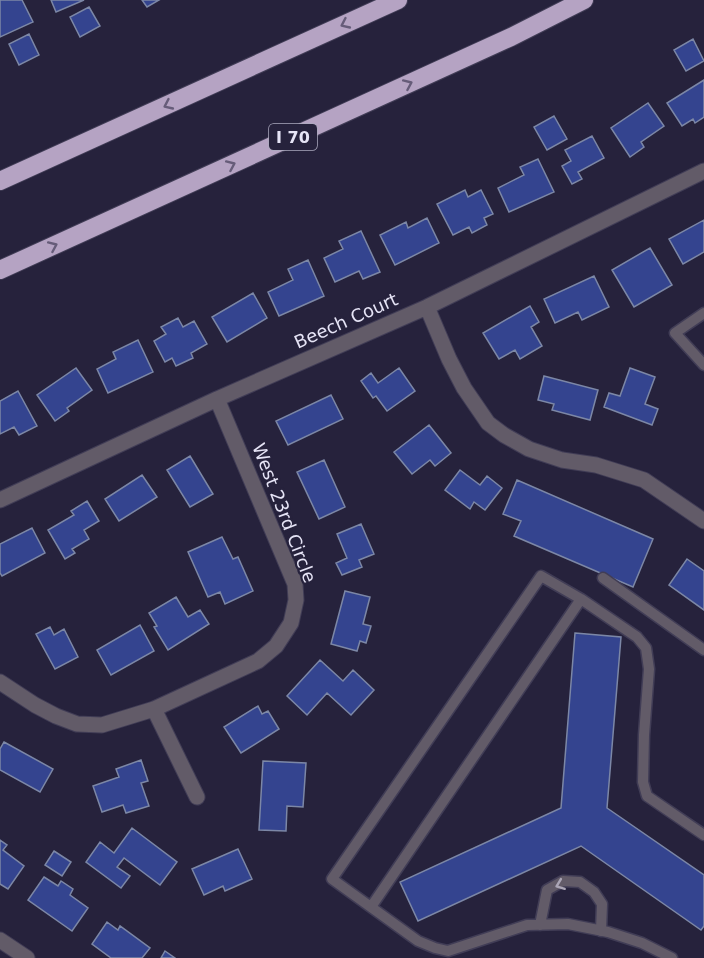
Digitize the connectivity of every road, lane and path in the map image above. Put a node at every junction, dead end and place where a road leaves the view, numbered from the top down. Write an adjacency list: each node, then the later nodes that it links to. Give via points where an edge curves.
1 (398, 0): 4 (highway, one-way to 4)
2 (584, 0): 5 (highway, I 70, one-way to 2)
3 (704, 171): 6 (street, Beech Court)
4 (0, 181)
5 (0, 270)
6 (427, 307): 9 (street, Beech Court); 11 (street, via 448,359 488,423 529,449 644,480)
7 (704, 313): 8 (lane, via 675,333)
8 (704, 365)
9 (217, 399): 10 (street, Beech Court); 16 (street, West 23rd Circle, via 295,584 296,600 291,623 276,646 258,661)
10 (0, 500)
11 (704, 521)
12 (603, 578): 14 (lane)
13 (582, 599): 18 (lane, via 637,637 646,648 649,669 643,782 647,796); 19 (lane); 19 (lane, via 541,576 332,879)
14 (704, 650)
15 (0, 682): 16 (street, West 23rd Circle, via 35,705 78,724 102,725)
16 (154, 709): 17 (street)
17 (197, 797)
18 (704, 835)
19 (371, 907): 20 (lane, via 418,941 448,951 527,925)
20 (540, 925): 21 (lane, via 568,924); 21 (lane, one-way to 20, via 602,904 580,882 563,881 547,890)
21 (601, 931): 24 (lane, via 642,943)
22 (0, 940): 23 (street)
23 (27, 958)
24 (672, 958)

